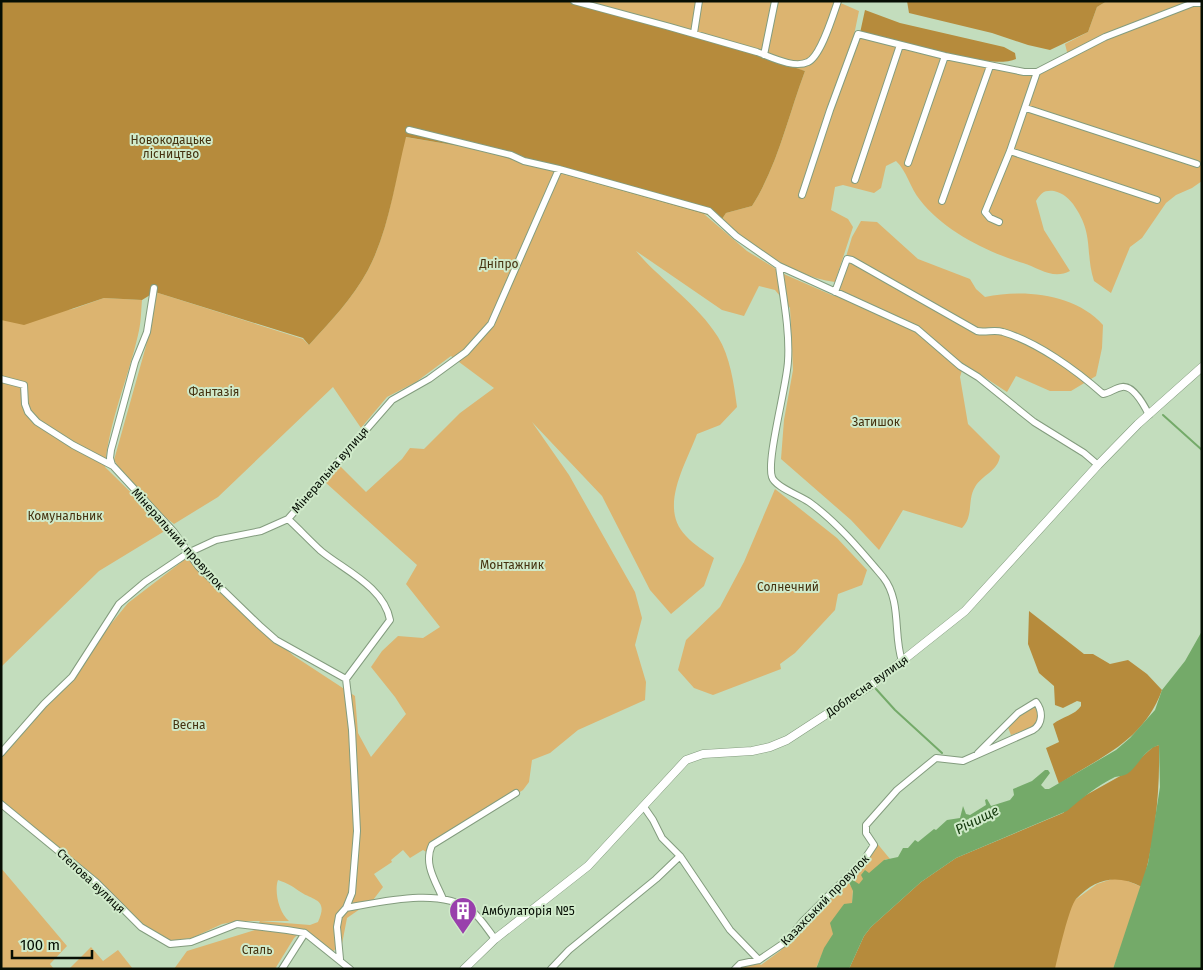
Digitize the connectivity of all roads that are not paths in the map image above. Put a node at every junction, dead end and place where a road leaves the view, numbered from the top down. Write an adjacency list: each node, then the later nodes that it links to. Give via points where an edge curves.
1 (574, 1): 6 (street)
2 (698, 1): 6 (street)
3 (774, 1): 8 (street)
4 (838, 1): 8 (street, via 819,48 810,61 802,64)
5 (1202, 3): 11 (street, via 1193,3 1105,37)
6 (694, 33): 8 (street)
7 (900, 45): 9 (street); 18 (street); 19 (street, via 858,34)
8 (764, 55)
9 (945, 56): 10 (street); 15 (street)
10 (990, 66): 11 (street); 21 (street)
11 (1037, 72): 12 (street)
12 (1026, 108): 14 (street); 16 (street)
13 (410, 130): 17 (street)
14 (1010, 151): 20 (street); 22 (street, via 985,212)
15 (908, 163)
16 (1197, 164)
17 (558, 169): 23 (street, via 709,211 736,236); 31 (street, Мінеральна вулиця, via 490,324 466,352 430,379 392,400)
18 (855, 180)
19 (802, 195)
20 (1157, 200)
21 (942, 201)
22 (999, 222)
23 (779, 266): 25 (street); 33 (street, via 788,360 772,458 772,478 777,485 795,492 834,523 884,578 896,608)
24 (154, 288): 30 (street, via 147,332 135,362 111,450)
25 (834, 292): 28 (street, via 847,259 852,260 977,331 995,330 1020,338 1081,376 1103,394 1126,388); 29 (street, via 918,329 960,366 984,381 1034,422)
26 (1202, 368): 28 (street, Доблесна вулиця)
27 (1, 379): 30 (street, Мінеральний провулок, via 24,385 25,404 37,422)
28 (1149, 415): 29 (street, Доблесна вулиця)
29 (1098, 465): 33 (street, Доблесна вулиця, via 965,610)
30 (113, 466): 32 (street, Мінеральний провулок, via 174,532)
31 (288, 519): 32 (street, Мінеральна вулиця, via 261,531 216,540); 34 (street, via 322,552 352,571 388,607 390,620 383,632)
32 (188, 553): 34 (street, Мінеральний провулок, via 276,640); 35 (street, Мінеральна вулиця, via 119,604 72,677)
33 (902, 662): 39 (street, Доблесна вулиця, via 787,740 752,751 703,754 686,760)
34 (346, 679): 42 (street, via 357,831 352,893)
35 (1, 753)
36 (978, 753): 36 (street, Казахський провулок, via 1037,728 1041,711 1036,702 1018,713); 46 (street, Казахський провулок, via 963,761 936,758 897,790 866,825 873,850 803,920 787,942)
37 (516, 793): 41 (street, via 432,845 431,871)
38 (1, 804): 43 (street, Степова вулиця, via 96,882 141,927 170,944 191,942 237,924)
39 (644, 807): 40 (street, via 662,838); 44 (street, Доблесна вулиця, via 588,866)
40 (680, 856): 46 (street, via 730,930); 50 (street)
41 (443, 899): 42 (street, via 411,898); 44 (street, via 471,910)
42 (346, 908): 45 (street, via 339,916 337,926)
43 (305, 933): 45 (street, Степова вулиця); 47 (street)
44 (495, 940): 49 (street, Доблесна вулиця)
45 (340, 959): 48 (street, Степова вулиця)
46 (758, 960): 51 (street, Казахський провулок, via 740,964)
47 (282, 969)
48 (350, 969)
49 (464, 969)
50 (551, 969)
51 (735, 969)

